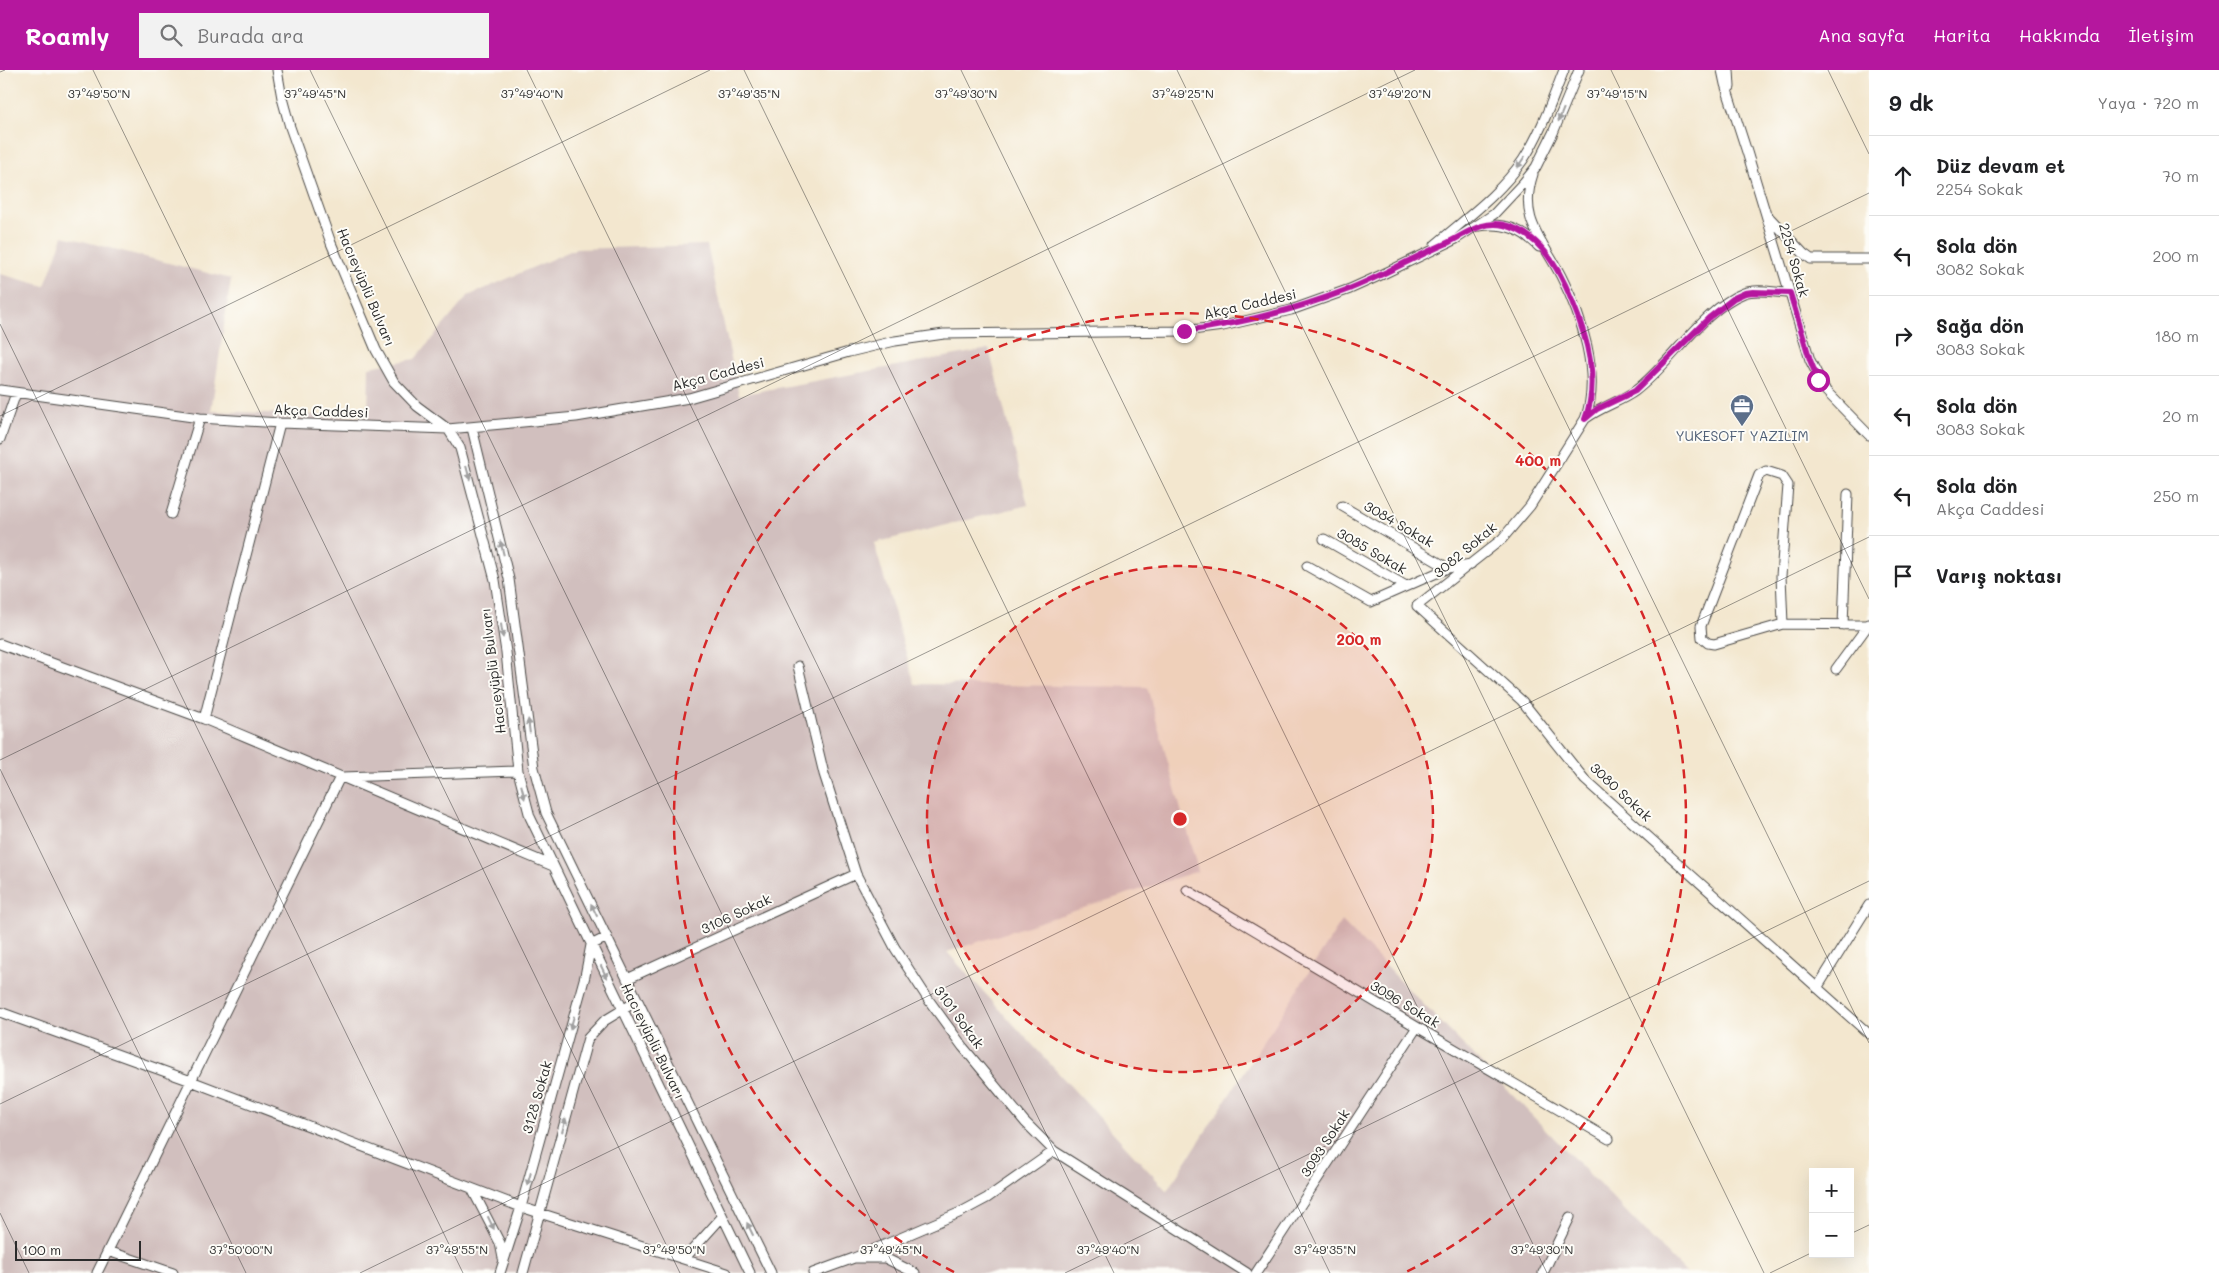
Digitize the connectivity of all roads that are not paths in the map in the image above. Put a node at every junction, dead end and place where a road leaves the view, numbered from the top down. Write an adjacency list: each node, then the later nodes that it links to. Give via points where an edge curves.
1 (277, 70): 20 (street, Hacıeyüplü Bulvarı, via 293,136 331,243 376,350 394,382 408,398)
2 (1564, 70): 10 (street, Akça Caddesi, one-way to 10, via 1538,134 1516,170 1478,210)
3 (1579, 70): 7 (street, Akça Caddesi, one-way to 7)
4 (1721, 70): 6 (street, 2254 Sokak)
5 (1729, 70): 6 (street, 2254 Sokak)
6 (1732, 104): 8 (street, 2254 Sokak)
7 (1536, 166): 9 (street, Akça Caddesi, via 1511,197); 11 (street, via 1527,201 1537,236)
8 (1766, 214): 12 (street, via 1811,259); 13 (street, 2254 Sokak)
9 (1476, 227): 10 (street, Akça Caddesi); 11 (street, via 1503,225 1519,230)
10 (1427, 251): 19 (street, Akça Caddesi, via 1381,275 1318,300 1266,317 1223,326 1148,333 944,334 849,352 690,398 576,417)
11 (1548, 256): 17 (street, via 1561,275 1586,342 1592,391)
12 (1869, 259)
13 (1790, 293): 17 (street, 3082 Sokak, via 1753,292 1734,298 1710,317 1635,391 1597,409); 21 (street, 2254 Sokak, via 1818,380)
14 (0, 390): 15 (street, Akça Caddesi)
15 (16, 393): 16 (street, Akça Caddesi); 22 (street)
16 (200, 418): 18 (street, Akça Caddesi); 25 (street)
17 (1585, 419): 27 (street, 3082 Sokak, via 1530,506 1502,539)
18 (280, 423): 20 (street, Akça Caddesi); 40 (street)
19 (472, 428): 20 (street, Akça Caddesi); 30 (street, Hacıeyüplü Bulvarı, one-way to 19)
20 (448, 429): 31 (street, Hacıeyüplü Bulvarı, one-way to 31, via 460,448 466,467)
21 (1869, 435)
22 (0, 439)
23 (1848, 494): 35 (street)
24 (1342, 506): 29 (street, 3084 Sokak)
25 (171, 514)
26 (1324, 539): 32 (street, 3085 Sokak)
27 (1472, 564): 29 (street); 33 (street, 3082 Sokak)
28 (1307, 566): 32 (street, 3082 Sokak, via 1370,602)
29 (1448, 568): 32 (street, 3082 Sokak)
30 (509, 579): 31 (street); 47 (street, Hacıeyüplü Bulvarı, one-way to 30, via 541,797 534,768)
31 (495, 580): 41 (street, Hacıeyüplü Bulvarı, one-way to 41)
32 (1406, 586)
33 (1417, 606): 50 (street, 3080 Sokak, via 1522,701 1585,780)
34 (1783, 624): 34 (street, via 1714,644 1704,640 1700,631 1759,476 1766,471 1782,476 1788,484 1781,576); 35 (street)
35 (1843, 625): 36 (street)
36 (1869, 625): 39 (street)
37 (0, 644): 40 (street)
38 (798, 666): 44 (street, 3101 Sokak, via 824,774)
39 (1836, 668)
40 (204, 719): 42 (street)
41 (518, 771): 42 (street); 43 (street, Hacıeyüplü Bulvarı, one-way to 43, via 530,818)
42 (340, 777): 43 (street); 56 (street)
43 (553, 866): 48 (street, Hacıeyüplü Bulvarı)
44 (856, 874): 49 (street, 3106 Sokak); 58 (street, 3101 Sokak, via 895,948 928,999 994,1085)
45 (1188, 890): 54 (street, 3096 Sokak)
46 (1869, 905): 50 (street)
47 (607, 937): 48 (street); 49 (street, Hacıeyüplü Bulvarı)
48 (591, 945): 52 (street, Hacıeyüplü Bulvarı, one-way to 52); 60 (street, 3128 Sokak, one-way to 60)
49 (627, 980): 51 (street, Hacıeyüplü Bulvarı)
50 (1817, 988): 55 (street, 3080 Sokak)
51 (637, 1001): 52 (street); 74 (street, Hacıeyüplü Bulvarı, one-way to 51)
52 (622, 1009): 61 (street, one-way to 52, via 586,1043 594,1029); 62 (street, Hacıeyüplü Bulvarı)
53 (0, 1012): 56 (street)
54 (1417, 1028): 57 (street, 3096 Sokak); 78 (street, 3093 Sokak)
55 (1869, 1034)
56 (192, 1081): 59 (street); 64 (street)
57 (1609, 1139)
58 (1054, 1151): 66 (street, via 978,1203); 77 (street, 3101 Sokak)
59 (472, 1189): 60 (street); 67 (street, one-way to 67, via 500,1242)
60 (521, 1207): 61 (street); 67 (street, 3128 Sokak)
61 (540, 1213): 65 (street); 72 (street)
62 (722, 1217): 65 (street); 73 (street, Hacıeyüplü Bulvarı)
63 (1570, 1217): 79 (street)
64 (108, 1250): 69 (street); 70 (street)
65 (684, 1258): 68 (street)
66 (854, 1258): 75 (street); 76 (street, via 885,1258)
67 (504, 1261): 71 (street, 3128 Sokak)
68 (721, 1272)
69 (96, 1273)
70 (173, 1273)
71 (500, 1273)
72 (523, 1273)
73 (750, 1273)
74 (771, 1273)
75 (813, 1273)
76 (915, 1273)
77 (1247, 1273)
78 (1256, 1273)
79 (1543, 1273)

